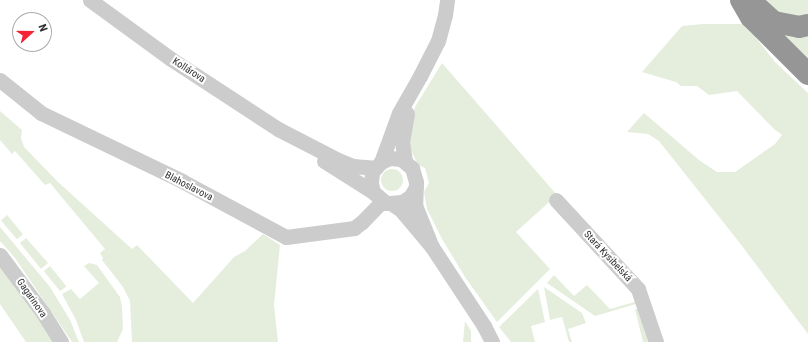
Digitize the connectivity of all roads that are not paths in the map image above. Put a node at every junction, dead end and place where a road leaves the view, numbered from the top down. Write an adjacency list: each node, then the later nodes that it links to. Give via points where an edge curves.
1 (90, 0): 9 (street, Kollárova, via 171,59)
2 (447, 0): 7 (street, via 440,34)
3 (741, 0): 6 (highway, via 751,17)
4 (750, 0): 5 (highway, via 774,22 799,27)
5 (808, 25)
6 (808, 74)
7 (420, 76): 10 (street, via 403,130 402,146); 11 (street, via 399,113)
8 (0, 80): 13 (street, Blahoslavova, via 41,113 182,181 286,237 354,228)
9 (290, 135): 11 (street, Kollárova, via 353,166); 13 (street, Kollárova)
10 (406, 162): 11 (street, via 390,158); 12 (street, via 415,173)
11 (378, 165): 13 (street, via 370,183)
12 (416, 187): 13 (street, via 406,200); 15 (street, via 415,205)
13 (382, 199): 15 (street, via 400,210)
14 (556, 200): 19 (street, Stará Kysibelská, via 634,283 644,304)
15 (432, 247): 18 (street)
16 (0, 255): 17 (street, Gagarinova)
17 (61, 342)
18 (492, 342)
19 (656, 342)

